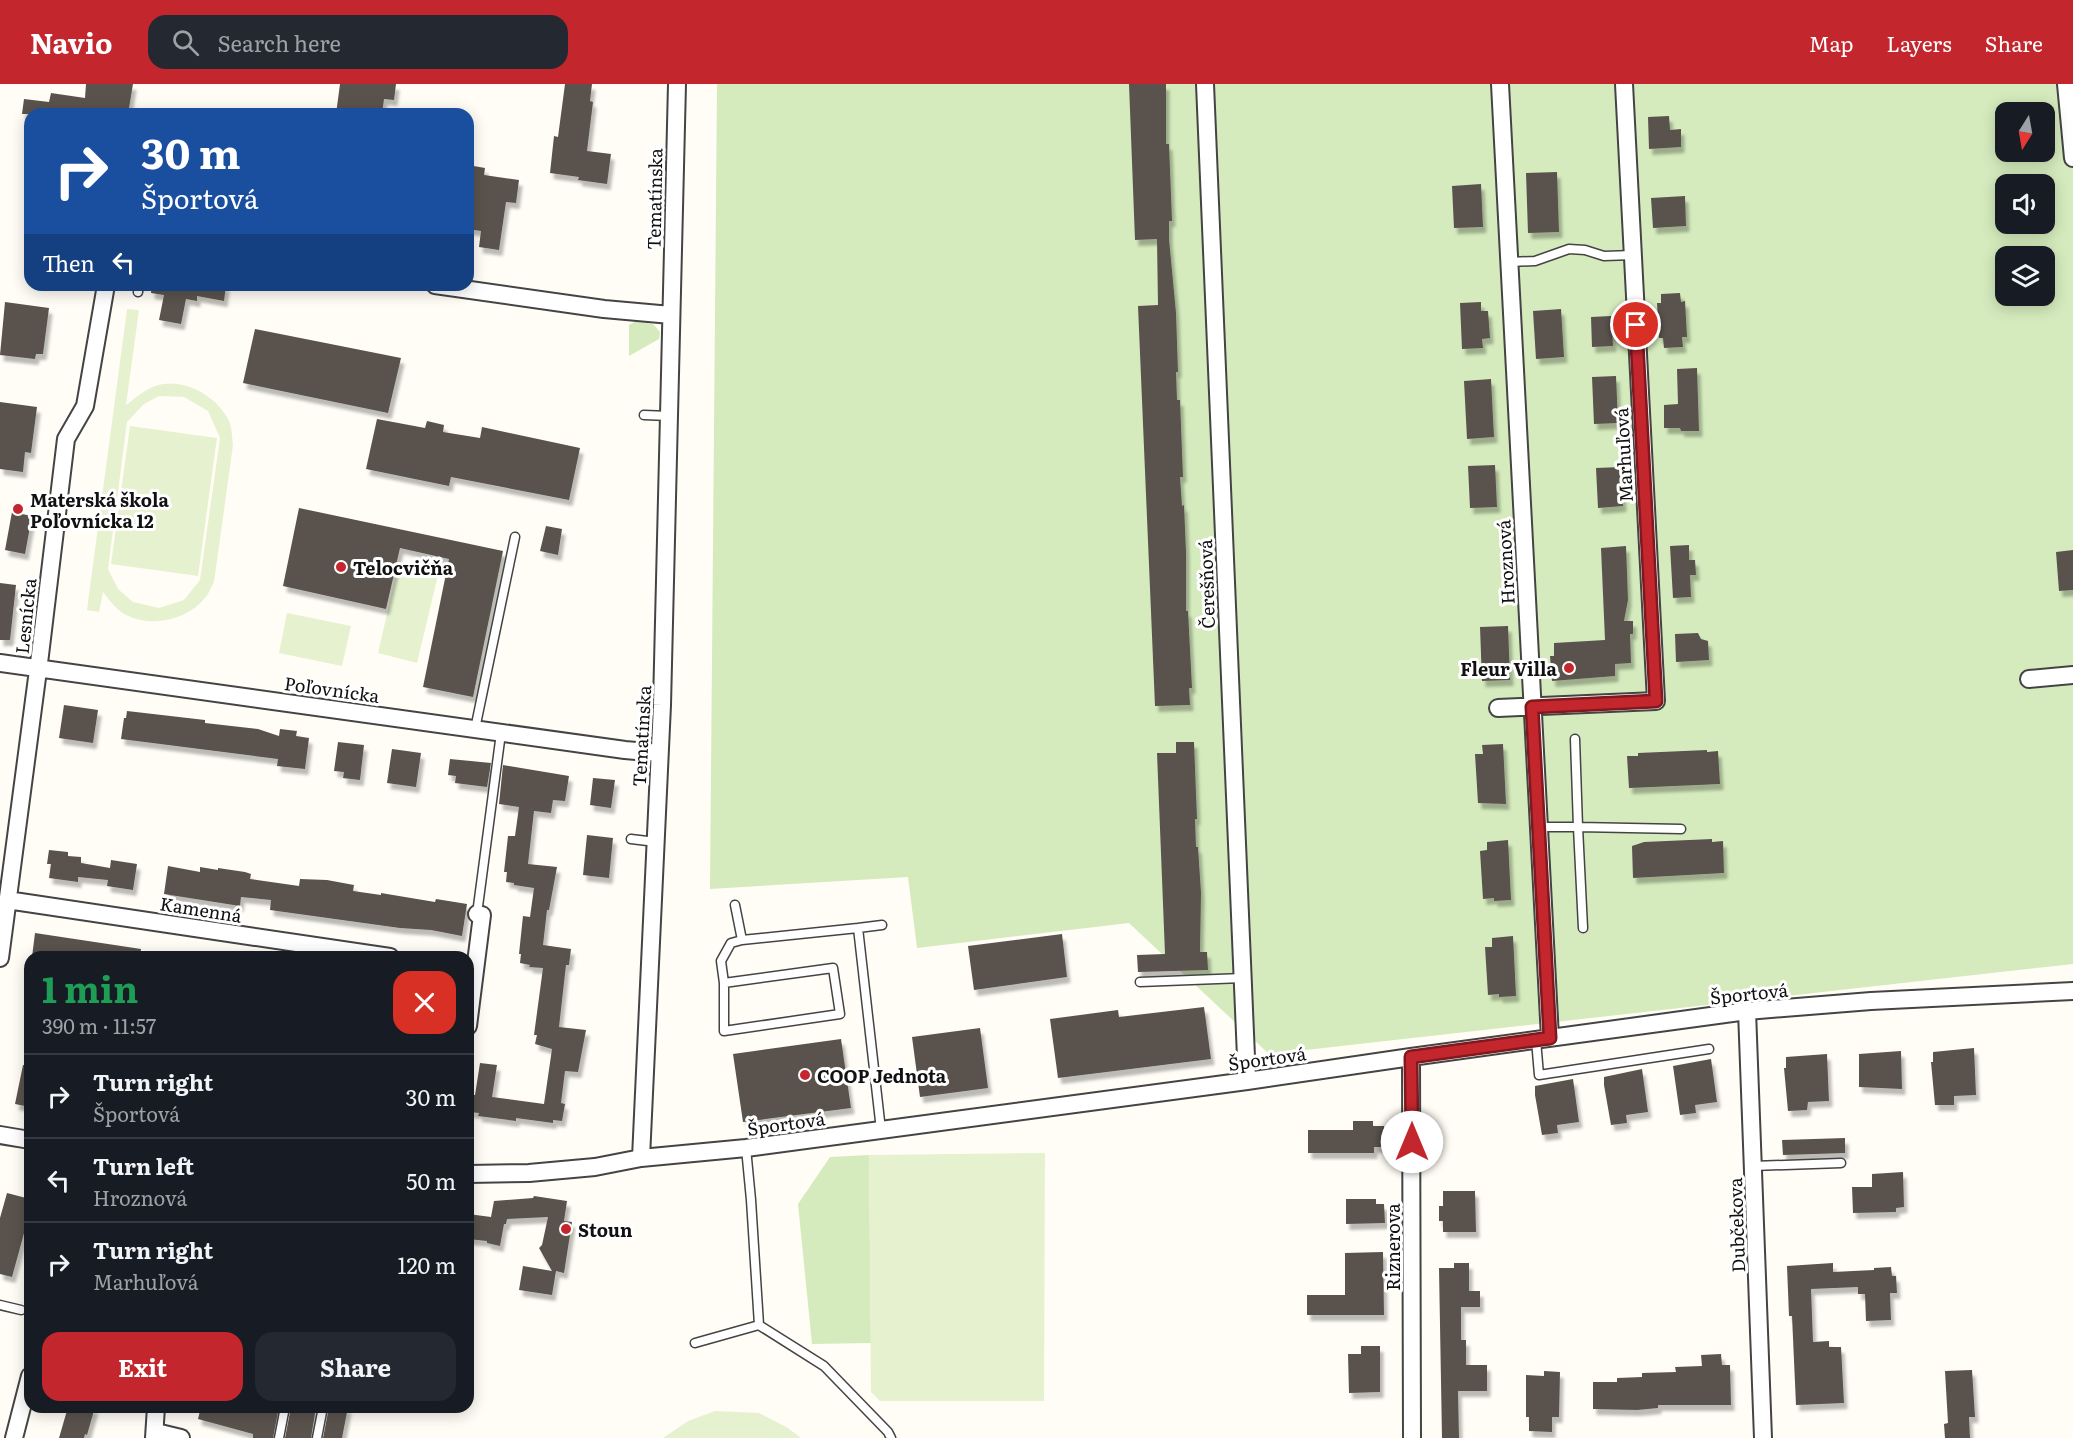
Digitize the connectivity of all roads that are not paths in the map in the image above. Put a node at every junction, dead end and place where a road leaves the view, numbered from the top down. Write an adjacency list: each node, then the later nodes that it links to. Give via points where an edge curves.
1 (677, 84): 11 (street, Tematínska)
2 (1205, 84): 40 (street, Čerešňová)
3 (1500, 84): 8 (street, Hroznová)
4 (1624, 84): 7 (street, Marhuľová)
5 (2066, 84): 6 (street)
6 (2073, 158)
7 (1633, 255): 8 (lane, via 1605,256 1569,249 1535,261); 19 (street, Marhuľová, via 1656,701)
8 (1509, 262): 19 (street, Hroznová)
9 (474, 290): 11 (street)
10 (105, 291): 16 (street, Lesnícka, via 85,406 66,439)
11 (671, 315): 13 (street, Tematínska)
12 (644, 415): 13 (lane)
13 (669, 416): 24 (street, Tematínska)
14 (515, 537): 21 (lane)
15 (0, 663): 16 (street, Poľovnícka)
16 (39, 668): 21 (street, Poľovnícka); 30 (street, Lesnícka)
17 (2073, 675): 18 (street)
18 (2029, 679)
19 (1532, 707): 20 (street); 25 (street, Hroznová)
20 (1498, 708)
21 (475, 729): 22 (street, Poľovnícka)
22 (501, 733): 24 (street, Poľovnícka); 32 (lane)
23 (1575, 739): 26 (lane)
24 (660, 753): 29 (street, Tematínska)
25 (1539, 827): 26 (lane); 45 (street, Hroznová)
26 (1578, 828): 27 (lane); 35 (lane)
27 (1681, 829)
28 (631, 839): 29 (lane)
29 (656, 842): 53 (street, Tematínska)
30 (7, 900): 37 (street, Kamenná); 39 (street, Lesnícka)
31 (735, 904): 36 (lane)
32 (477, 914): 38 (street, via 482,915)
33 (882, 925): 34 (lane)
34 (858, 928): 36 (lane); 49 (lane)
35 (1583, 928)
36 (742, 940): 42 (lane, via 731,944 721,961)
37 (350, 951)
38 (474, 954)
39 (0, 958)
40 (1243, 978): 41 (lane); 48 (street, Čerešňová)
41 (1140, 982)
42 (724, 983): 42 (lane, via 833,968 840,1014 724,1031)
43 (2073, 991): 44 (street, Športová)
44 (1747, 1011): 45 (street, Športová); 55 (street, Dubčekova)
45 (1543, 1039): 46 (lane, via 1539,1075); 47 (street, Športová)
46 (1709, 1049)
47 (1411, 1057): 48 (street, Športová); 71 (street, Riznerova)
48 (1247, 1081): 49 (street, Športová)
49 (881, 1130): 52 (street, Športová)
50 (0, 1134): 51 (street)
51 (24, 1139)
52 (746, 1148): 53 (street, Športová); 59 (lane)
53 (641, 1158): 56 (street, Športová, via 595,1167)
54 (1841, 1163): 55 (lane)
55 (1753, 1166): 72 (street, Dubčekova)
56 (474, 1174)
57 (0, 1305): 58 (lane)
58 (21, 1310)
59 (759, 1325): 60 (lane); 70 (lane, via 824,1366)
60 (695, 1343)
61 (24, 1399): 66 (street)
62 (156, 1413): 65 (street)
63 (284, 1413): 68 (lane)
64 (322, 1413): 69 (lane)
65 (155, 1435): 67 (street)
66 (14, 1438)
67 (181, 1438)
68 (279, 1438)
69 (317, 1438)
70 (891, 1438)
71 (1412, 1438)
72 (1763, 1438)

